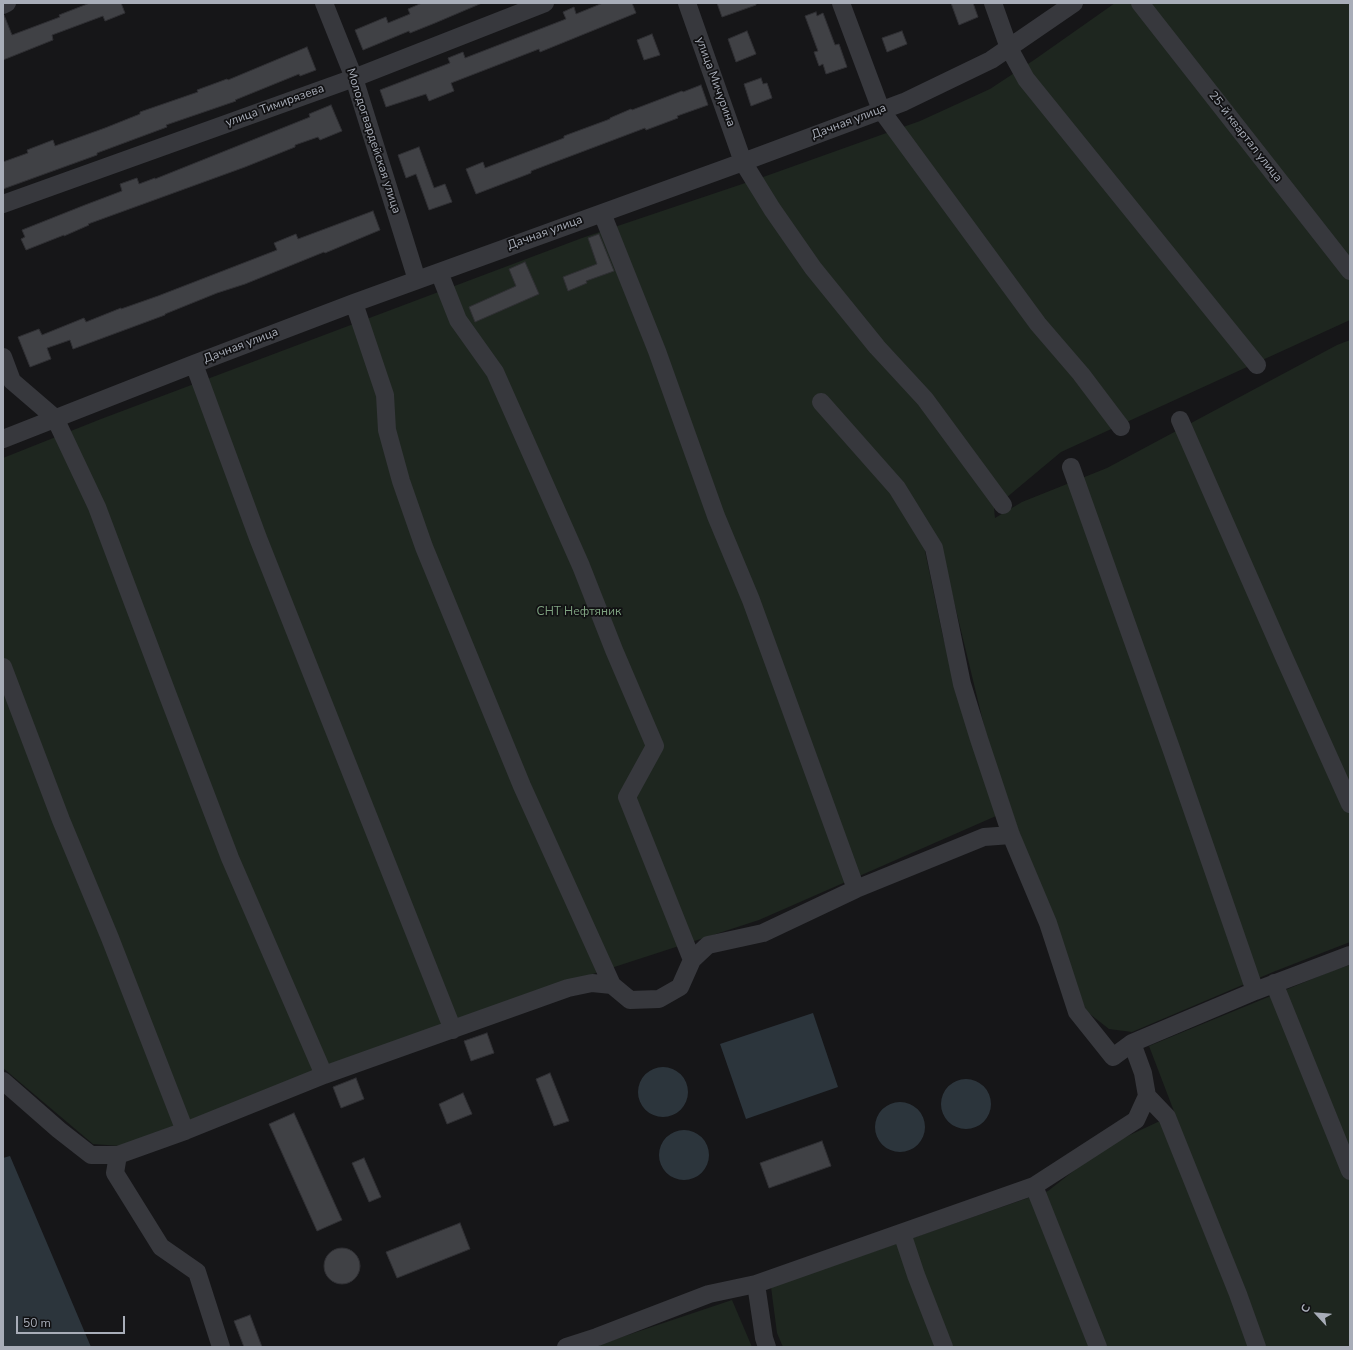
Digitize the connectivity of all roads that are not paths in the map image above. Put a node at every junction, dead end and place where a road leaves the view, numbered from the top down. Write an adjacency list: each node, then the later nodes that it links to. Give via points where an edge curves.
1 (7, 3): 9 (street)
2 (324, 3): 11 (street, Молодогвардейская улица)
3 (545, 3): 11 (street, улица Тимирязева)
4 (686, 3): 13 (street, улица Мичурина)
5 (841, 3): 12 (street)
6 (993, 3): 10 (street)
7 (1074, 3): 10 (street, Дачная улица)
8 (1140, 3): 16 (street, 25-й квартал улица)
9 (3, 5)
10 (1009, 48): 12 (street, Дачная улица, via 944,84); 22 (street, via 1026,79)
11 (354, 78): 14 (street, улица Тимирязева); 18 (street, Молодогвардейская улица)
12 (881, 110): 13 (street, Дачная улица); 26 (street, via 1038,324 1082,374)
13 (744, 162): 15 (street, Дачная улица); 29 (street, улица Мичурина, via 772,209 813,268 877,347 925,399)
14 (3, 204)
15 (602, 213): 17 (street, Дачная улица); 33 (street, via 657,351 716,516 751,600)
16 (1350, 271)
17 (439, 272): 18 (street, Дачная улица); 35 (street, via 458,320 495,372 581,566 655,746 627,797)
18 (417, 280): 19 (street, Дачная улица)
19 (354, 303): 21 (street, Дачная улица); 37 (street, via 385,395 387,430 401,481 424,547 522,786)
20 (3, 357): 24 (street, via 12,381)
21 (194, 364): 24 (street, Дачная улица); 39 (street, via 258,538)
22 (1256, 365)
23 (821, 402): 32 (street, via 897,488 934,548 962,684)
24 (56, 418): 27 (street, Дачная улица); 41 (street, via 97,507 230,858)
25 (1180, 420): 31 (street)
26 (1121, 427)
27 (3, 439)
28 (1071, 467): 38 (street)
29 (1003, 505)
30 (3, 667): 44 (street)
31 (1350, 804)
32 (1012, 835): 33 (street, via 984,837); 40 (street, via 1048,923 1077,1012 1113,1057)
33 (856, 889): 35 (street, via 763,933 708,945)
34 (1350, 956): 36 (street)
35 (692, 960): 37 (street, via 680,987 659,999 630,1000)
36 (1274, 983): 38 (street); 46 (street)
37 (612, 985): 39 (street, via 592,983 568,988)
38 (1255, 990): 40 (street)
39 (452, 1030): 41 (street)
40 (1132, 1043): 43 (street, via 1143,1073)
41 (324, 1075): 44 (street)
42 (3, 1081): 45 (street, via 91,1155)
43 (1147, 1096): 47 (street, via 1136,1120); 56 (street, via 1168,1118)
44 (185, 1131): 45 (street)
45 (118, 1155): 51 (street, via 115,1173 161,1247 197,1272)
46 (1350, 1171)
47 (1034, 1186): 48 (street); 55 (street)
48 (902, 1233): 49 (street); 54 (street)
49 (756, 1284): 50 (street, via 710,1294); 53 (street)
50 (599, 1342): 52 (street)
51 (221, 1347)
52 (566, 1347)
53 (767, 1347)
54 (944, 1347)
55 (1098, 1347)
56 (1257, 1347)

